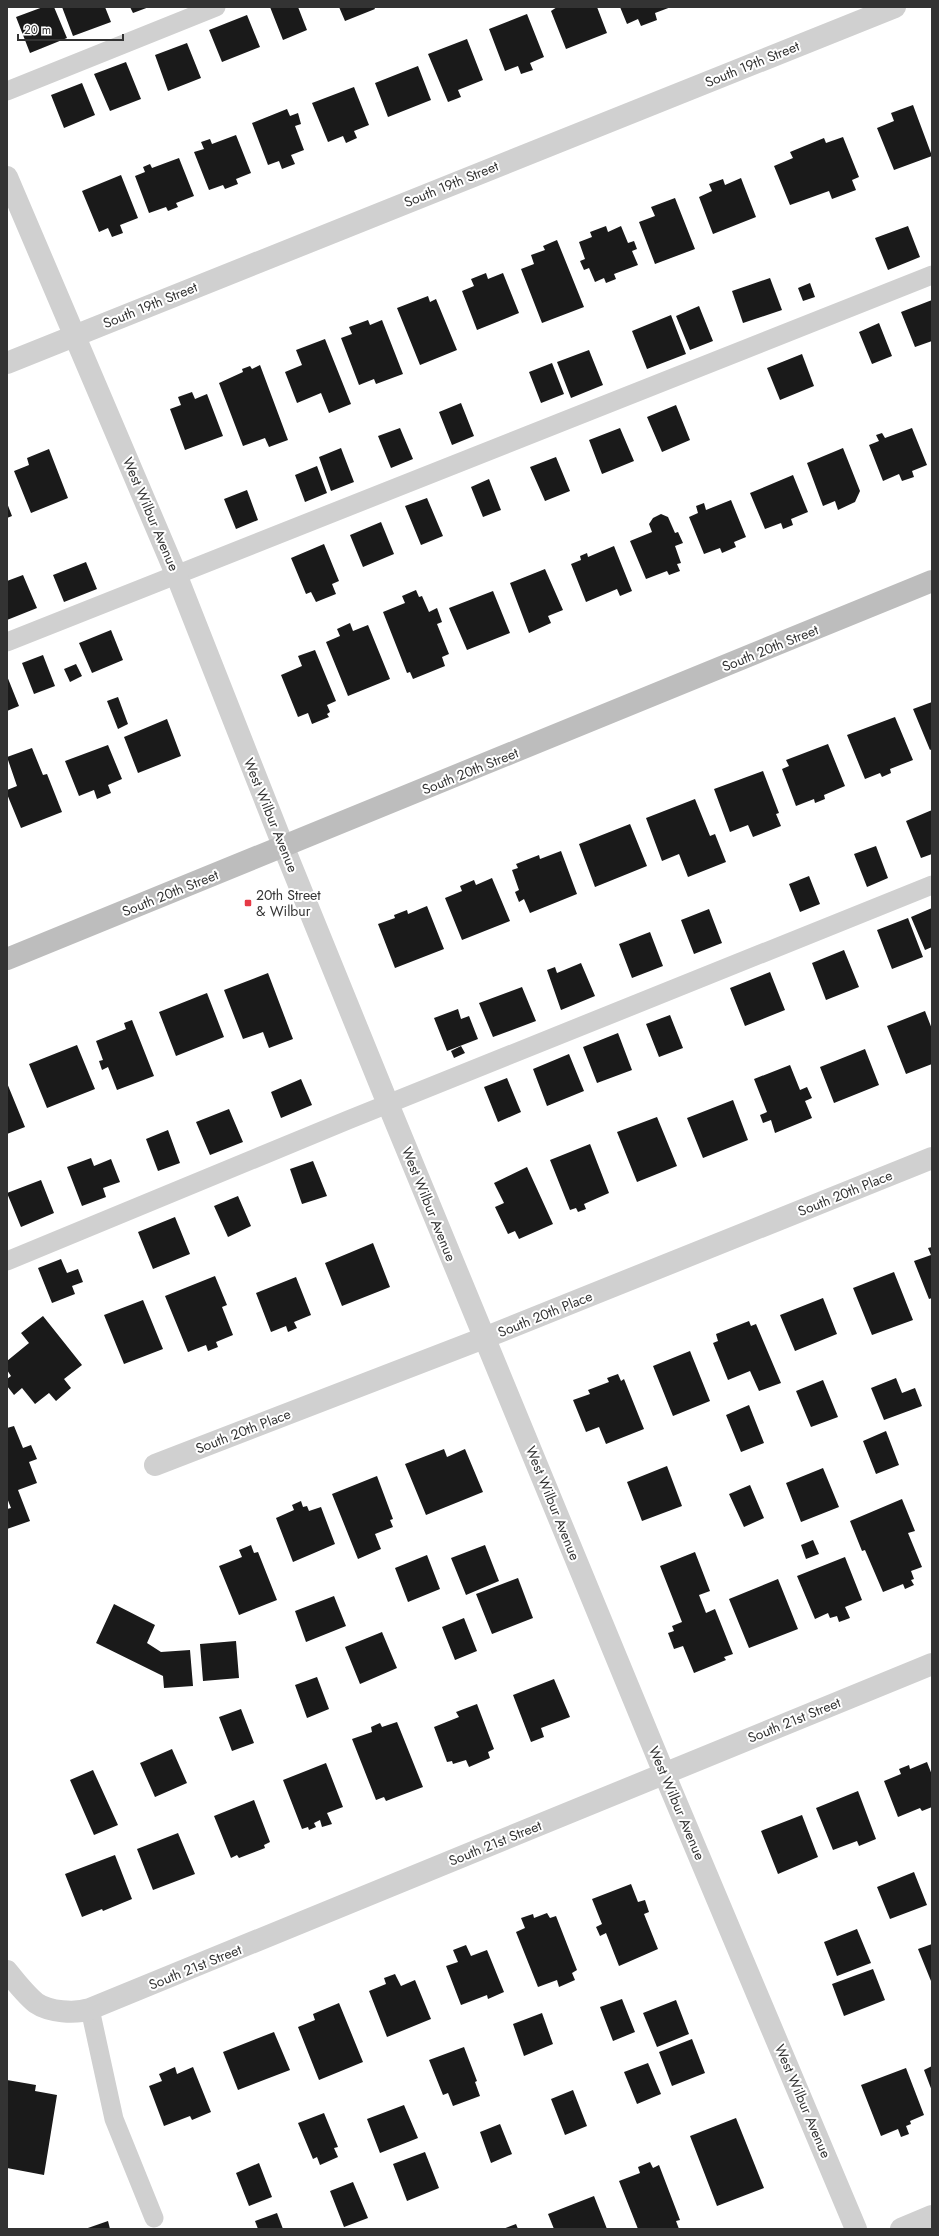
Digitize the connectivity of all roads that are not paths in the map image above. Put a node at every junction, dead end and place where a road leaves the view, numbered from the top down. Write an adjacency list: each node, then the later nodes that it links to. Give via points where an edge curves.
1 (216, 7): 3 (lane)
2 (895, 7): 6 (street, South 19th Street)
3 (7, 90)
4 (7, 178): 6 (street, West Wilbur Avenue)
5 (932, 275): 8 (lane)
6 (74, 336): 7 (street, South 19th Street); 8 (street, West Wilbur Avenue)
7 (7, 363)
8 (176, 574): 10 (lane); 11 (street, West Wilbur Avenue)
9 (932, 581): 11 (street, South 20th Street)
10 (7, 642)
11 (284, 848): 13 (street, South 20th Street); 14 (street, West Wilbur Avenue)
12 (932, 886): 14 (lane)
13 (7, 959)
14 (388, 1104): 16 (lane); 17 (street, West Wilbur Avenue)
15 (932, 1158): 17 (street, South 20th Place)
16 (7, 1261)
17 (484, 1338): 18 (street, South 20th Place); 20 (street, West Wilbur Avenue)
18 (155, 1464)
19 (932, 1664): 20 (street, South 21st Street)
20 (664, 1773): 22 (street, South 21st Street); 25 (street, West Wilbur Avenue)
21 (7, 1971): 22 (street, South 21st Street, via 37,2003 55,2010 82,2012)
22 (90, 2009): 24 (lane, via 114,2119)
23 (932, 2216): 26 (street)
24 (154, 2218)
25 (856, 2229)
26 (900, 2229)

